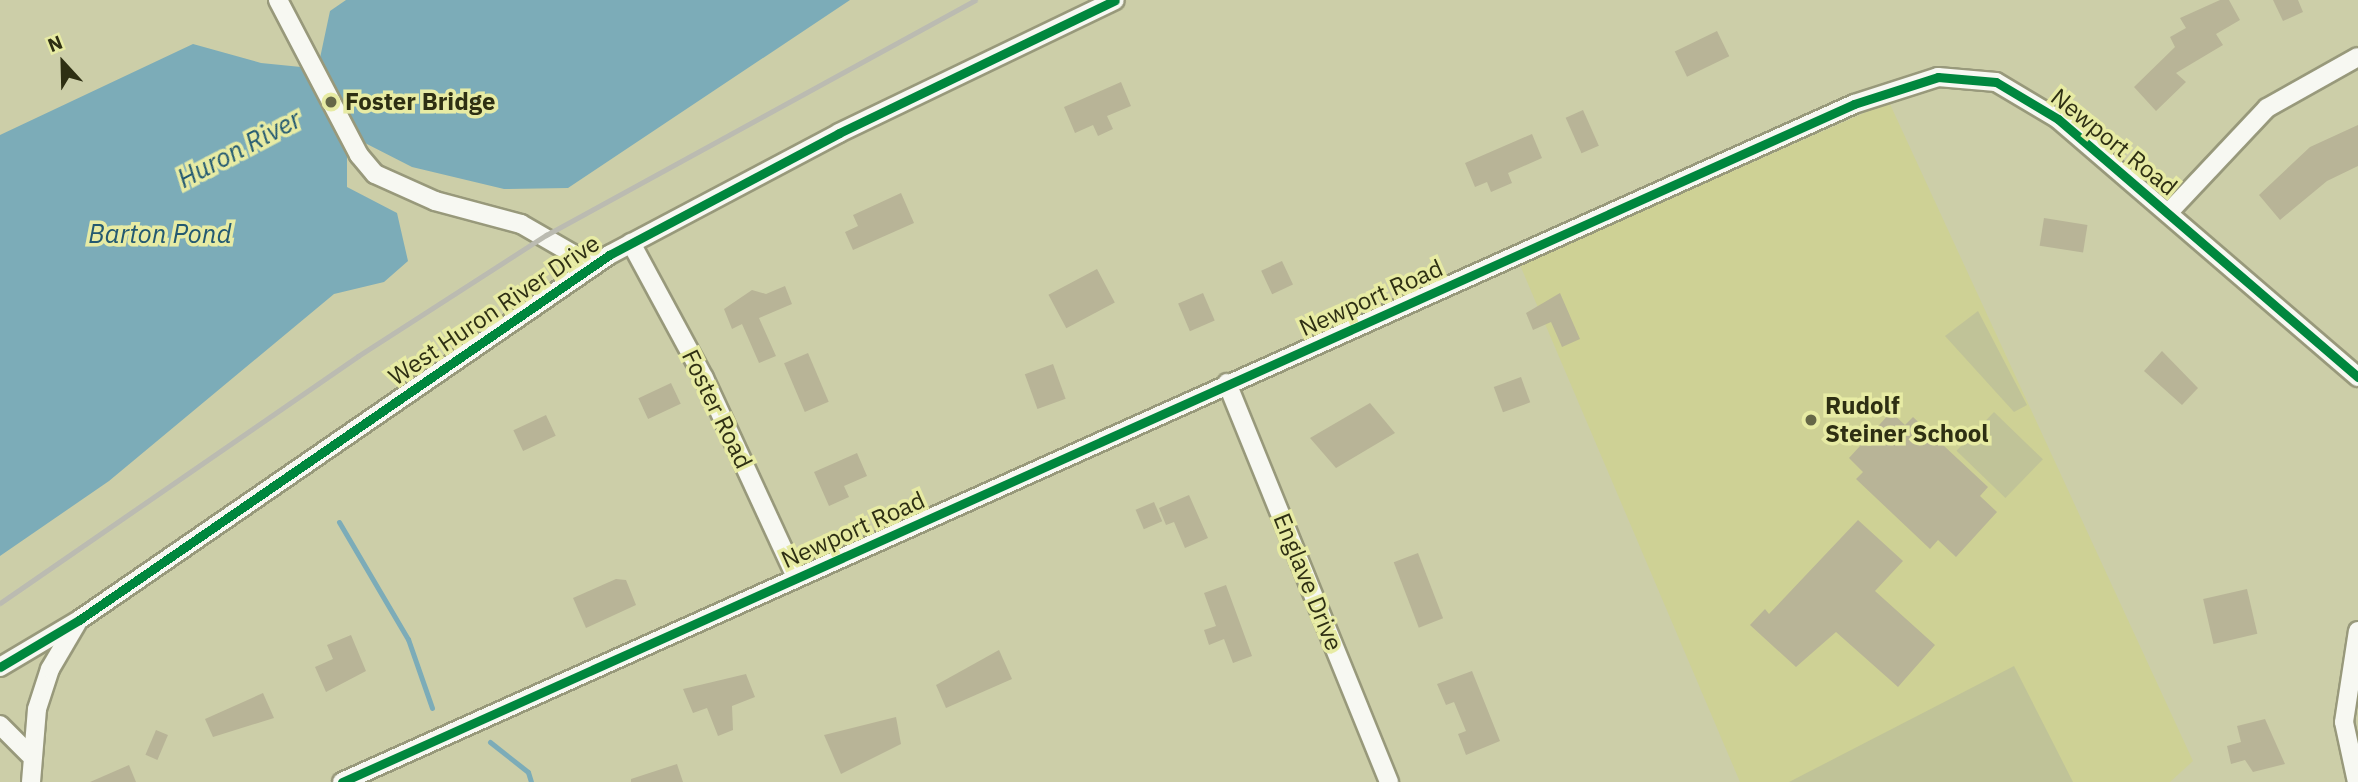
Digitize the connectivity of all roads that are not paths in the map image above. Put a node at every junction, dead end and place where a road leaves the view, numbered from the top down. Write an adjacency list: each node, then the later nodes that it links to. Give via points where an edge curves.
1 (278, 0): 6 (street, via 359,155 396,188 521,224)
2 (1115, 0): 5 (street, West Huron River Drive)
3 (2358, 57): 4 (street, via 2267,108)
4 (2169, 212): 7 (street, Newport Road); 8 (street, Newport Road, via 2024,96 1996,82 1938,77 1854,104)
5 (631, 243): 6 (street, West Huron River Drive); 9 (street, Foster Road)
6 (592, 265): 10 (street, West Huron River Drive)
7 (2358, 377)
8 (1227, 383): 9 (street, Newport Road); 17 (street, Englave Drive)
9 (796, 577): 16 (street, Newport Road)
10 (79, 620): 12 (street, West Huron River Drive); 14 (street, via 50,669)
11 (2358, 632): 18 (street, via 2344,722)
12 (0, 667)
13 (0, 725): 14 (street)
14 (29, 754): 15 (street)
15 (31, 782)
16 (342, 782)
17 (1389, 782)
18 (2357, 782)

